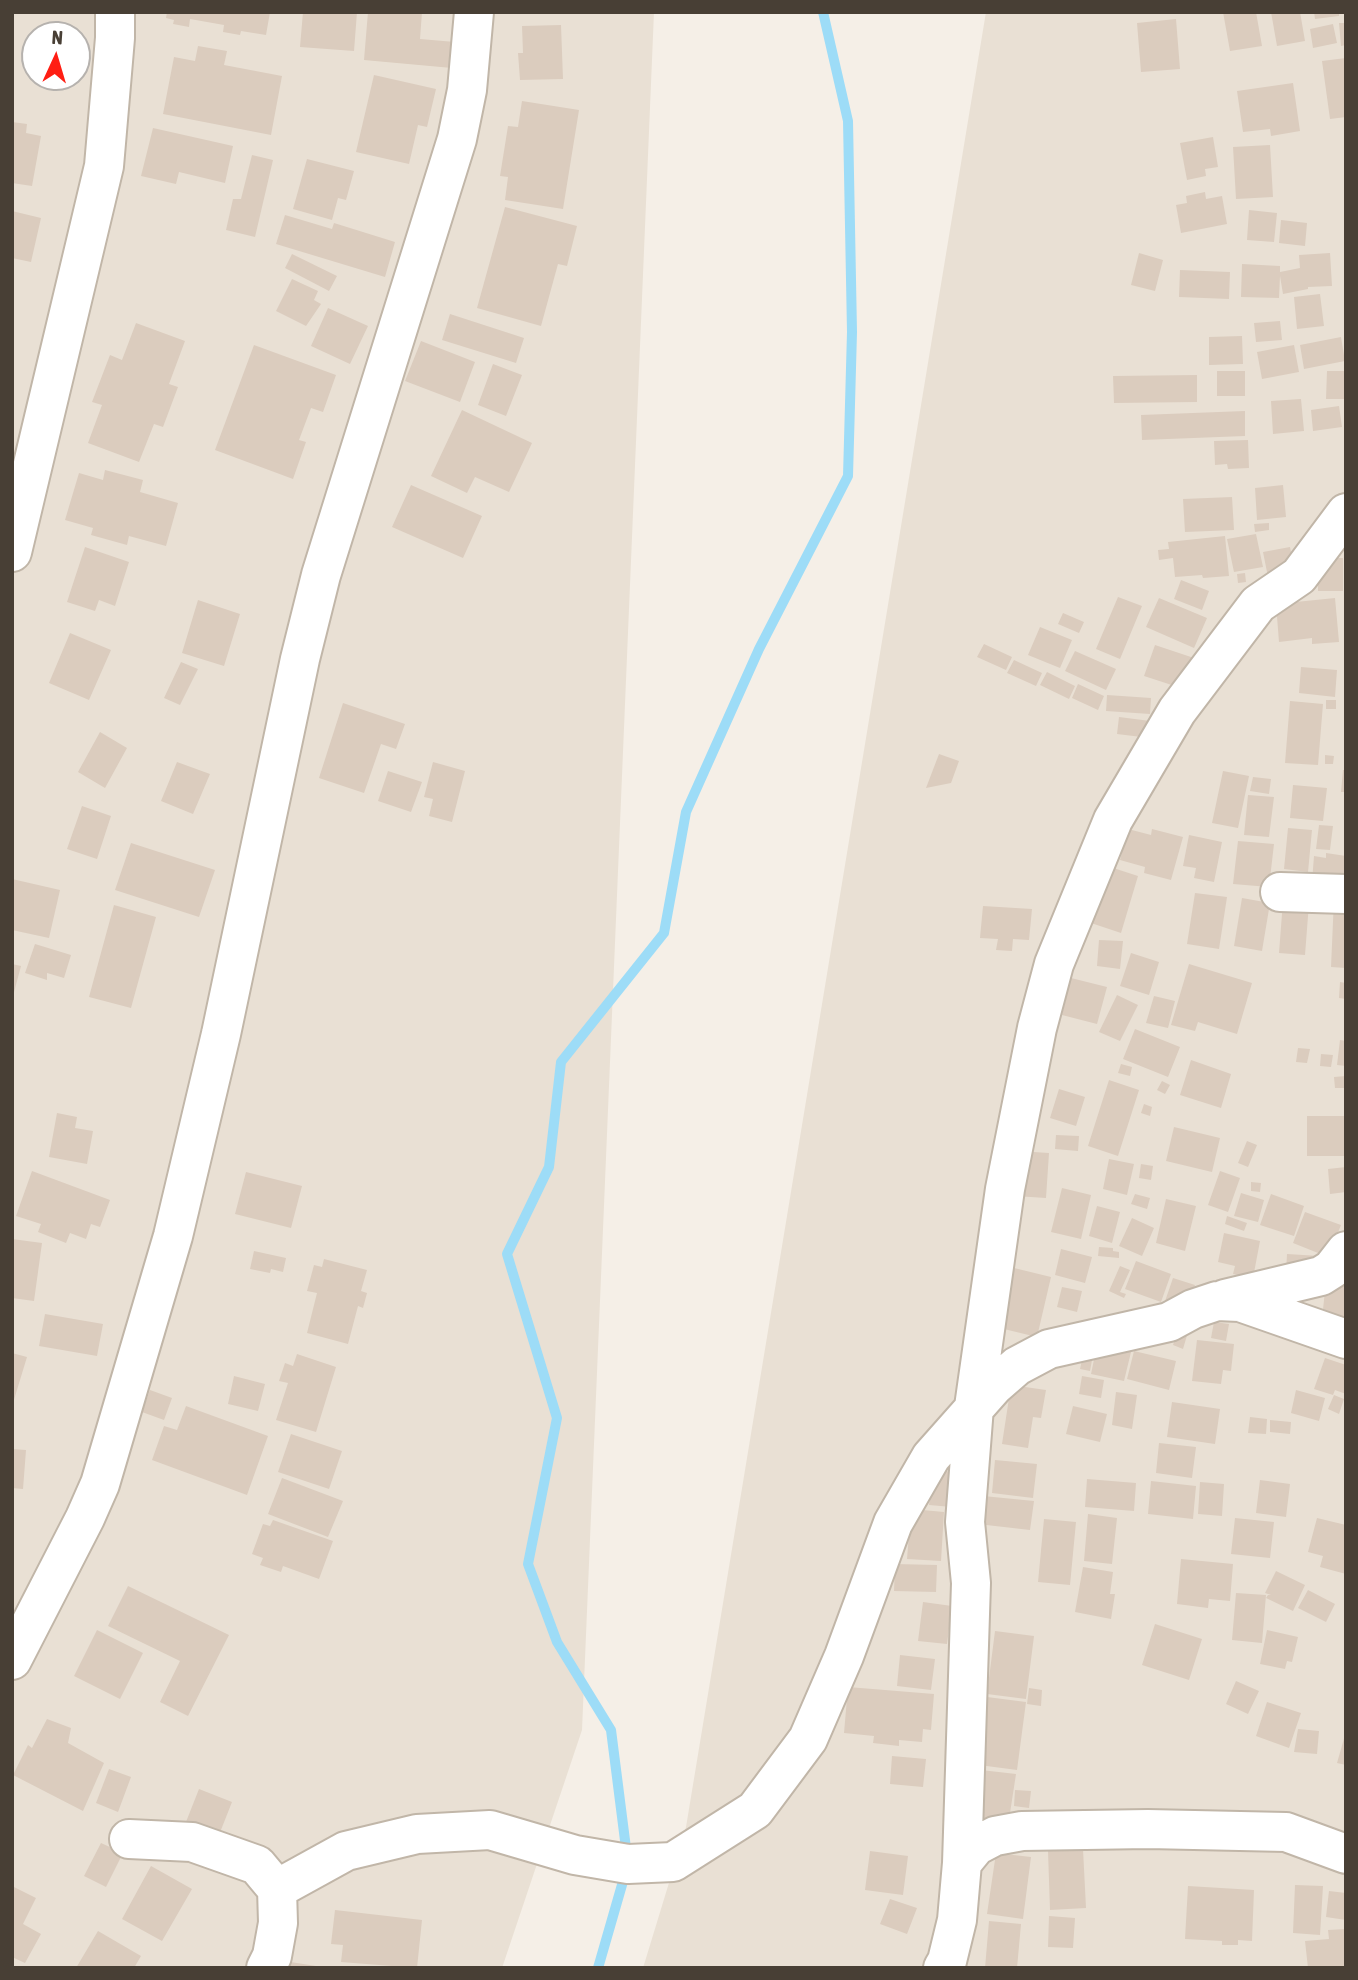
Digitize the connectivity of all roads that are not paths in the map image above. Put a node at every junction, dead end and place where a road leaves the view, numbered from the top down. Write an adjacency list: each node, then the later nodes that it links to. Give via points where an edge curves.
1 (115, 12): 4 (street, via 104,166)
2 (474, 12): 11 (street, via 457,139 342,503 300,659 173,1236 100,1484)
3 (1346, 513): 10 (street, via 1299,576 1258,604 1177,711 1114,820 1054,964 1005,1189)
4 (12, 552)
5 (1280, 892): 6 (street)
6 (1346, 894)
7 (1346, 1251): 8 (street, via 1321,1276)
8 (1217, 1301): 9 (street, via 1240,1302); 10 (street, via 1169,1322 1049,1349 1017,1366)
9 (1346, 1339)
10 (974, 1407): 14 (street, via 965,1522 971,1583); 15 (street, via 931,1457 893,1523 808,1739 755,1810 673,1862 628,1864 490,1830 417,1834 346,1851)
11 (12, 1660)
12 (129, 1839): 15 (street, via 192,1842 257,1865)
13 (1346, 1854): 14 (street, via 1286,1832 1022,1831 995,1836 976,1846)
14 (962, 1863): 17 (street, via 957,1920)
15 (277, 1889): 16 (street, via 278,1923)
16 (266, 1968)
17 (943, 1968)

